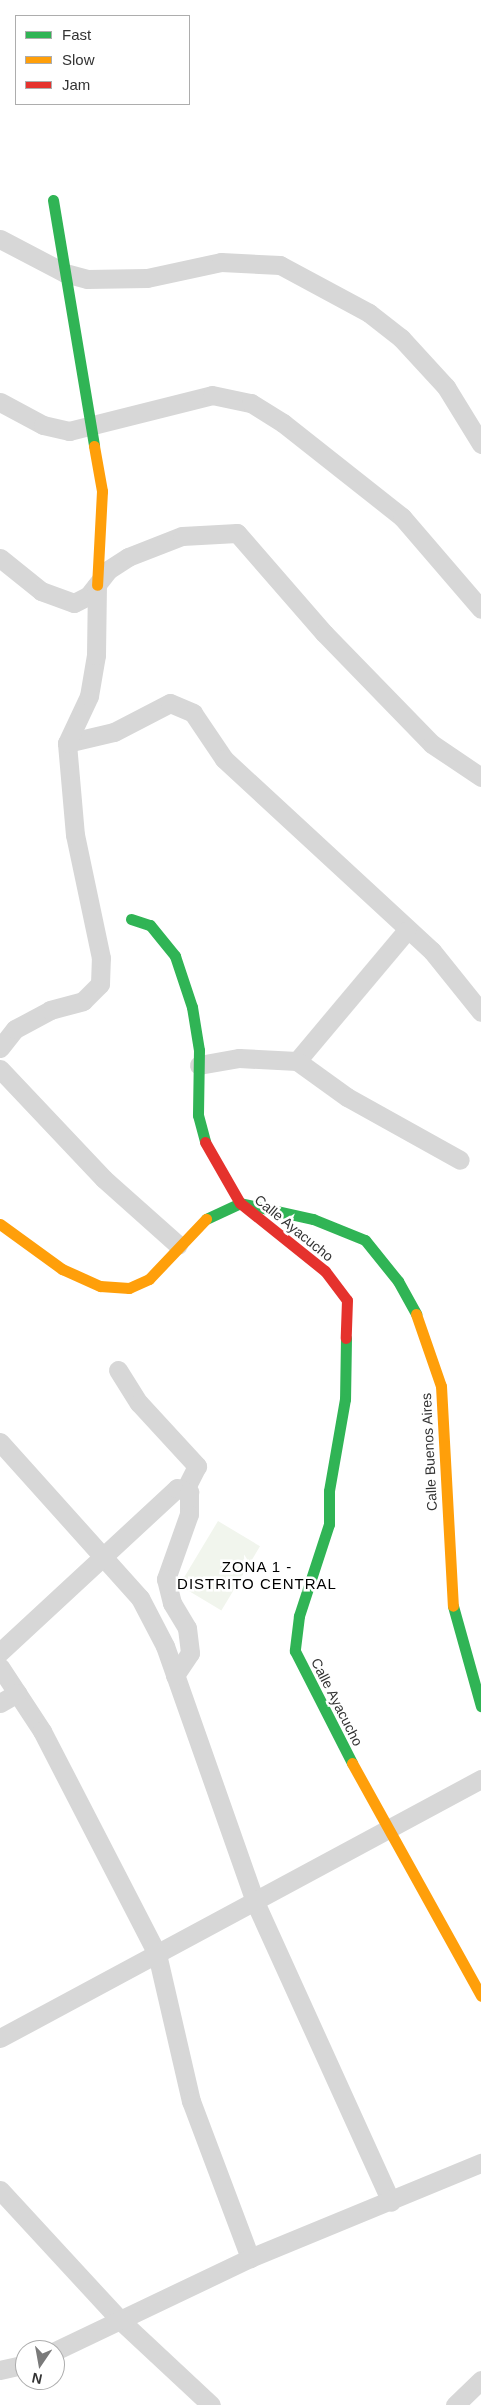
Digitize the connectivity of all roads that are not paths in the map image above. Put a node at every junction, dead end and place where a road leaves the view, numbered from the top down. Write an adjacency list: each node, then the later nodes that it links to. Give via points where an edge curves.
1 (53, 200): 3 (street)
2 (0, 239): 3 (street)
3 (65, 273): 5 (street); 6 (street, via 87,280 147,278 221,262 280,265 369,313 401,338 446,387)
4 (0, 402): 5 (street, via 43,425 69,431)
5 (92, 429): 8 (street, via 102,491); 9 (street, via 212,396 251,403 283,423 402,517)
6 (481, 444)
7 (0, 558): 8 (street, via 41,591 61,600 74,602)
8 (97, 585): 10 (street, via 96,655 89,696); 11 (street, via 128,556 164,543 215,531 236,533 324,633 432,744)
9 (481, 610)
10 (67, 743): 13 (street, via 114,732 170,703 194,713 224,759); 15 (street, via 76,844 101,958 100,984 83,1001 50,1010 15,1029)
11 (481, 777)
12 (131, 919): 17 (street, Calle Ayacucho, via 150,926 175,956 192,1007)
13 (406, 931): 14 (street, via 432,951); 16 (street)
14 (481, 1012)
15 (0, 1048)
16 (297, 1061): 17 (street, via 239,1058); 19 (street, via 347,1097)
17 (199, 1065): 20 (street, Calle Ayacucho, via 198,1114 208,1152)
18 (0, 1069): 22 (street, via 104,1179)
19 (460, 1160)
20 (240, 1203): 22 (street, via 222,1208); 32 (street, Calle Buenos Aires, via 313,1219 365,1240 398,1281 423,1326 441,1386 453,1608); 34 (street, Calle Ayacucho, via 325,1271 348,1300 345,1399 329,1491 328,1524 298,1616 295,1651)
21 (0, 1224): 22 (street, via 62,1268 100,1286 129,1288 149,1279)
22 (178, 1245)
23 (118, 1370): 25 (street, via 138,1403 197,1466)
24 (0, 1442): 26 (street)
25 (184, 1490): 26 (street, via 177,1488 164,1496); 29 (street, via 189,1492 189,1514 166,1578 172,1603 187,1628 190,1653)
26 (104, 1560): 27 (street); 29 (street, via 140,1598)
27 (0, 1652)
28 (0, 1667): 30 (street)
29 (175, 1675): 35 (street)
30 (17, 1693): 31 (street); 36 (street, via 42,1731)
31 (0, 1702)
32 (481, 1706)
33 (481, 1780): 34 (street)
34 (388, 1832): 35 (street); 37 (street, Calle Ayacucho)
35 (256, 1902): 36 (street); 41 (street)
36 (157, 1954): 38 (street); 42 (street, via 190,2101)
37 (481, 1996)
38 (0, 2038)
39 (481, 2163): 41 (street)
40 (0, 2190): 43 (street)
41 (391, 2202): 42 (street)
42 (250, 2258): 43 (street)
43 (121, 2321): 44 (street); 48 (street)
44 (65, 2346)
45 (15, 2366): 46 (street)
46 (0, 2370)
47 (481, 2380): 49 (street)
48 (211, 2405)
49 (455, 2405)

